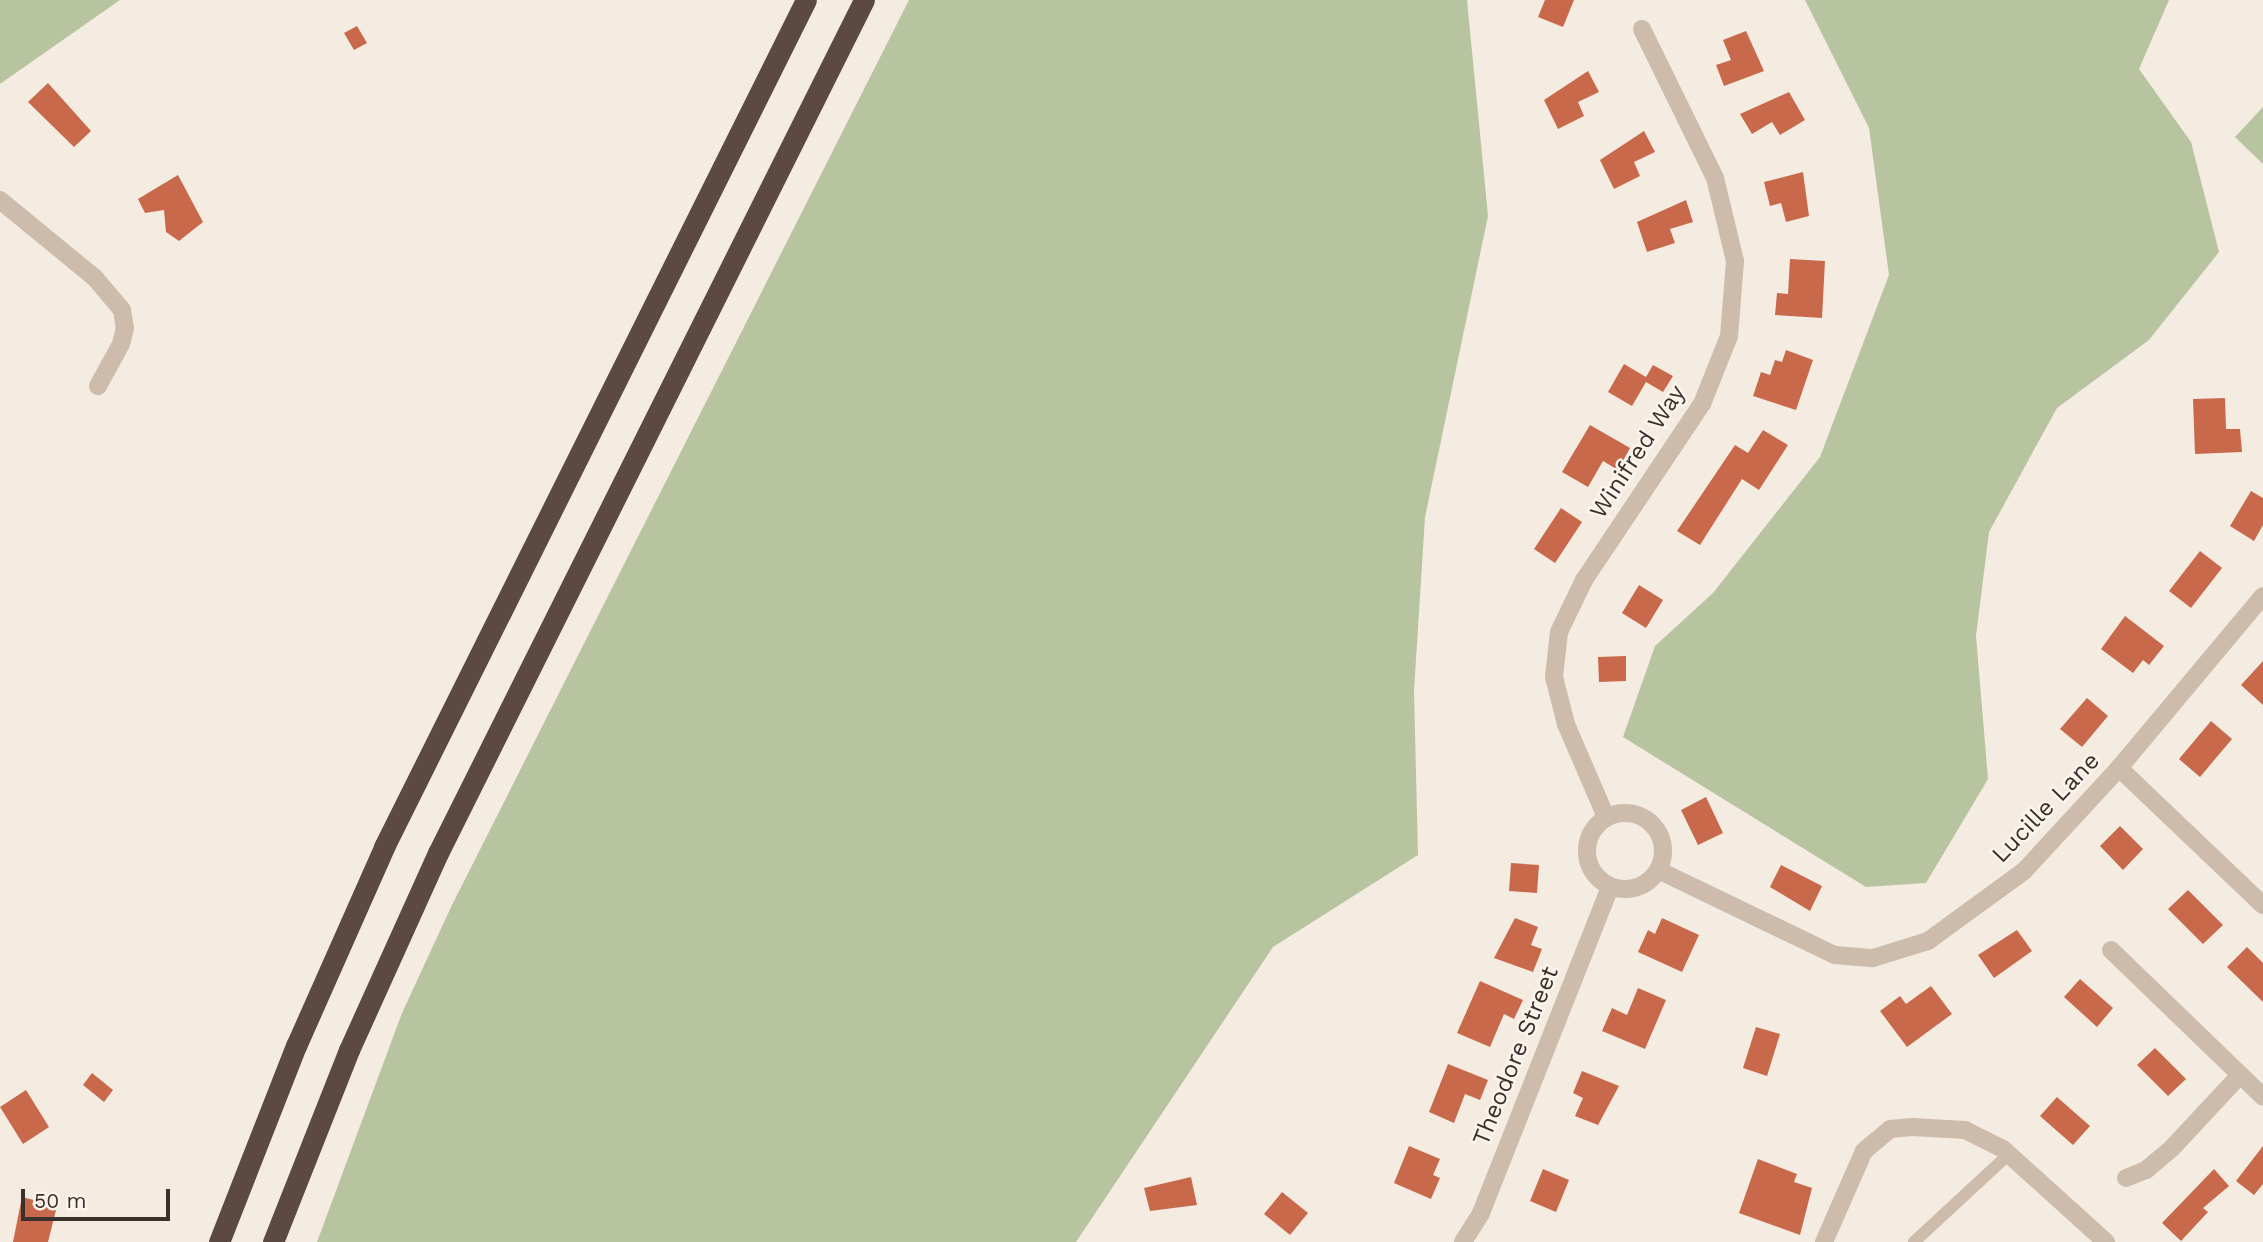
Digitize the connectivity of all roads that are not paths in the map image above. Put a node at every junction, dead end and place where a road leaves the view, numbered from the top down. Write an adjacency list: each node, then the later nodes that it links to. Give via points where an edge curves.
1 (806, 0): 17 (highway, via 379,858 296,1046)
2 (864, 0): 18 (highway, via 438,853 349,1050)
3 (1642, 29): 8 (street, Winifred Way, via 1714,178 1735,261 1729,335 1702,404 1584,580 1559,632 1557,689 1566,724)
4 (0, 200): 5 (street, via 95,278 122,310 125,328 121,344)
5 (99, 386)
6 (2263, 596): 7 (street, Lucille Lane)
7 (2119, 768): 9 (street, Lucille Lane, via 2024,872 1928,941 1898,954 1873,958 1835,955); 11 (street)
8 (1606, 817): 9 (street, via 1635,814 1652,824 1663,851); 10 (street, via 1591,832 1586,853 1593,873)
9 (1658, 870): 10 (street, via 1637,887)
10 (1610, 887): 19 (street, Theodore Street, via 1481,1213)
11 (2263, 905)
12 (2111, 950): 13 (street)
13 (2240, 1075): 14 (street); 16 (street, via 2172,1148 2146,1170)
14 (2263, 1097)
15 (2009, 1154): 20 (street, via 1965,1130 1891,1129 1872,1142 1856,1163); 21 (lane); 22 (street)
16 (2126, 1178)
17 (219, 1242)
18 (273, 1242)
19 (1463, 1242)
20 (1824, 1242)
21 (1914, 1242)
22 (2106, 1242)

